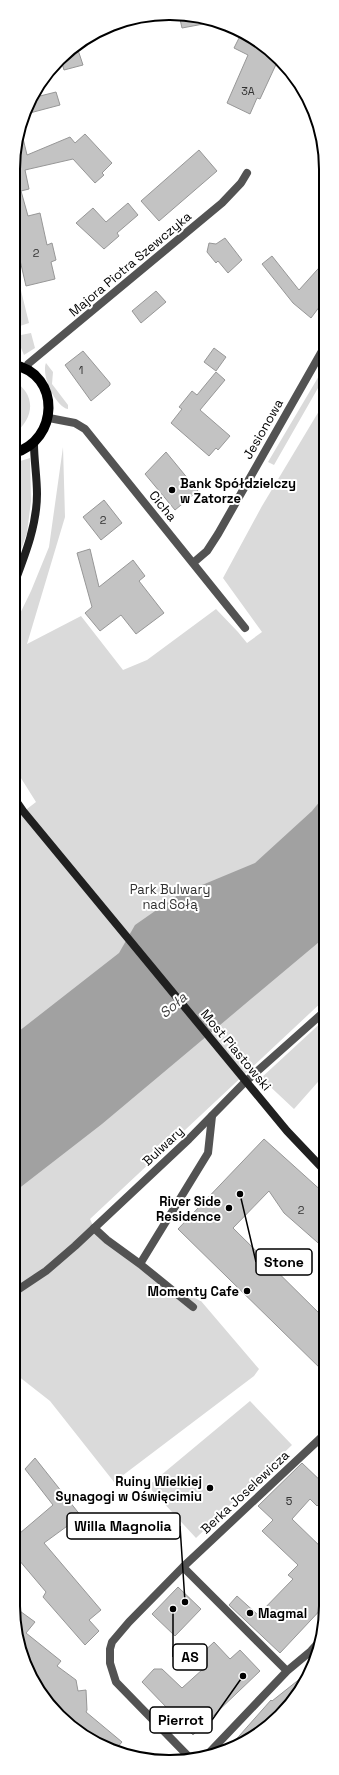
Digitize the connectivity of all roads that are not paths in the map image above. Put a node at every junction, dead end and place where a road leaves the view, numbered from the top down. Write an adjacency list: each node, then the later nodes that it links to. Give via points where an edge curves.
1 (247, 173): 4 (street, Majora Piotra Szewczyka, via 222,203 28,364)
2 (319, 356): 8 (street, Jesionowa, via 218,534 207,551)
3 (20, 366): 4 (main road)
4 (27, 370): 5 (main road, via 44,389 49,403)
5 (48, 418): 6 (main road, via 43,432); 8 (street, Cicha, via 75,423 85,429)
6 (34, 444): 7 (main road); 9 (street, via 36,508)
7 (20, 452)
8 (193, 563): 10 (street, Cicha)
9 (20, 568)
10 (245, 628)
11 (20, 807): 14 (street, Most Piastowski, via 287,1131)
12 (319, 1016): 13 (street, Bulwary, via 243,1084)
13 (212, 1116): 15 (street, Bulwary); 16 (street, via 208,1153)
14 (319, 1165)
15 (94, 1228): 16 (street); 17 (street, Bulwary, via 46,1271)
16 (140, 1264): 18 (street)
17 (20, 1288)
18 (193, 1307)
19 (319, 1440): 20 (street, Berka Joselewicza)
20 (183, 1568): 22 (street); 24 (street, Berka Joselewicza, via 118,1634 110,1649 110,1663 116,1682)
21 (311, 1654): 22 (street)
22 (287, 1671): 23 (street)
23 (216, 1748)
24 (186, 1754)

